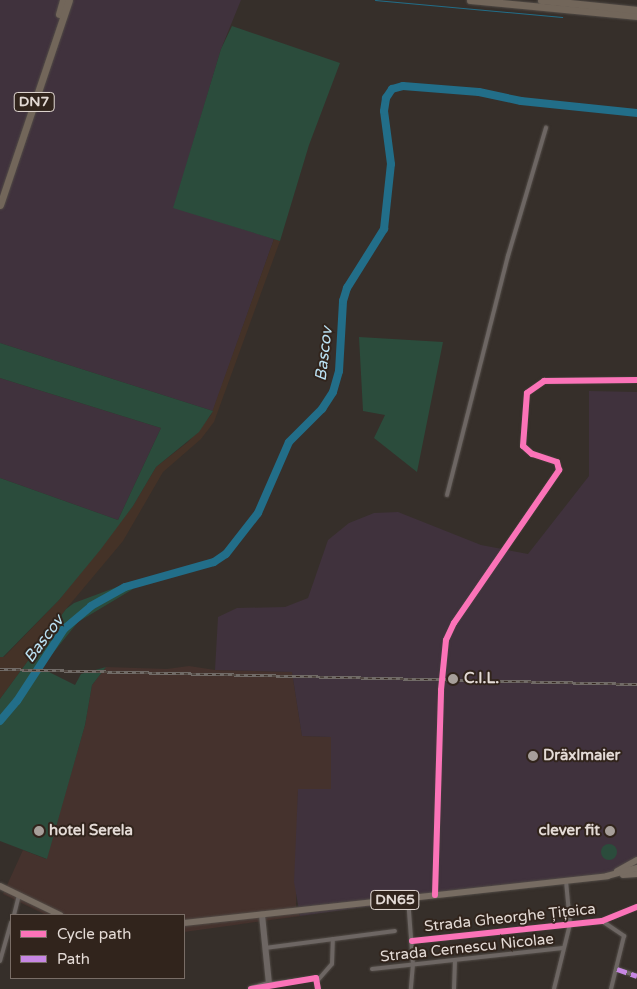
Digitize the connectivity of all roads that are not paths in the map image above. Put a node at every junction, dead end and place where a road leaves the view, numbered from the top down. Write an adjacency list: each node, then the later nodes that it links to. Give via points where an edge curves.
1 (63, 0): 8 (highway, DN7)
2 (69, 0): 8 (highway, DN7)
3 (74, 0): 8 (highway)
4 (470, 0): 7 (highway)
5 (541, 0): 6 (highway)
6 (637, 10)
7 (637, 16)
8 (56, 30): 10 (highway, DN7); 11 (highway, DN7)
9 (546, 128): 13 (street, via 508,256)
10 (0, 190)
11 (0, 205)
12 (637, 380): 21 (street, via 544,381 527,393 523,446 532,454 557,462 559,470 454,623 446,640 441,690)
13 (448, 495)
14 (637, 860): 17 (main road, DN65)
15 (637, 868): 17 (main road, DN65)
16 (637, 874): 17 (main road, DN65)
17 (607, 876): 18 (main road, DN65)
18 (566, 881): 21 (main road, DN65); 29 (street)
19 (0, 886): 20 (main road)
20 (19, 895): 24 (street); 25 (main road)
21 (435, 895): 22 (main road, DN65)
22 (408, 898): 26 (main road, DN65); 33 (street)
23 (637, 907): 27 (street, Strada Gheorghe Țițeica)
24 (14, 914)
25 (58, 914)
26 (262, 915): 28 (main road, DN65); 34 (street)
27 (602, 921): 29 (street, Strada Gheorghe Țițeica); 40 (street, via 624,936)
28 (185, 923)
29 (570, 924): 33 (street, Strada Gheorghe Țițeica); 35 (street)
30 (10, 926): 36 (street)
31 (394, 932): 32 (street)
32 (333, 939): 34 (street); 42 (street, via 332,964)
33 (412, 941): 38 (street)
34 (265, 948): 43 (street)
35 (563, 948): 37 (street, Strada Cernescu Nicolae); 48 (street)
36 (0, 961)
37 (455, 961): 38 (street, Strada Cernescu Nicolae); 47 (street)
38 (414, 964): 39 (street, Strada Cernescu Nicolae); 46 (street)
39 (372, 969)
40 (617, 969): 41 (street); 49 (street)
41 (637, 976)
42 (318, 980): 43 (street); 45 (street)
43 (269, 984): 44 (street)
44 (251, 989)
45 (318, 989)
46 (411, 989)
47 (454, 989)
48 (554, 989)
49 (611, 989)

